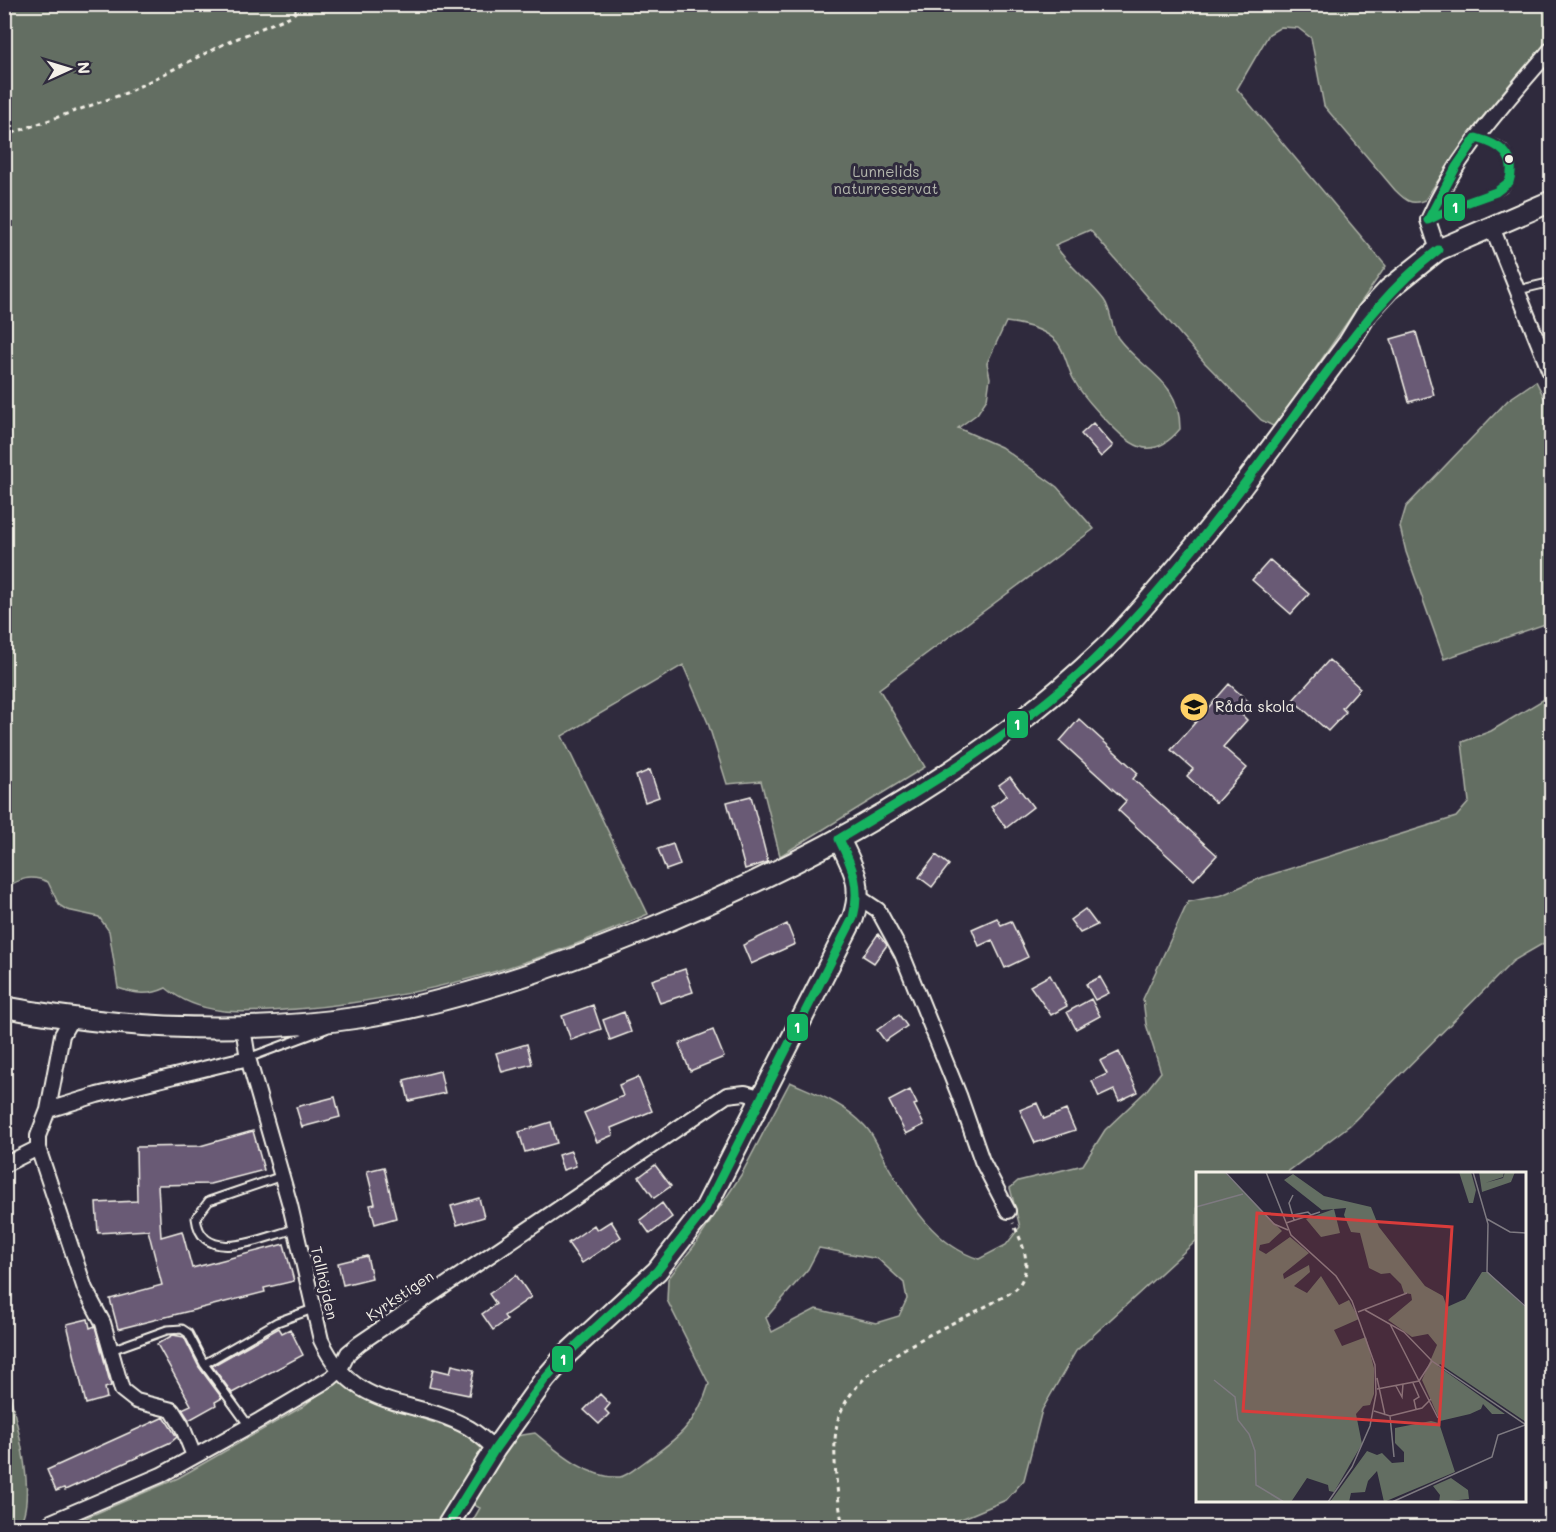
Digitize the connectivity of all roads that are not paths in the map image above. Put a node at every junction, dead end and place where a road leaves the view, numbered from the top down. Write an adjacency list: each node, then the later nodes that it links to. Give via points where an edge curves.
1 (1551, 48): 2 (street)
2 (1476, 138): 4 (street); 4 (lane, via 1491,141 1504,150 1513,172 1509,184 1500,192 1462,203)
3 (1551, 201): 5 (street)
4 (1428, 220): 6 (street)
5 (1492, 227): 6 (street); 8 (street)
6 (1438, 250): 10 (street, via 1403,276 1368,313 1211,525 1107,647 1043,703 963,762)
7 (1551, 282): 8 (lane)
8 (1518, 290): 9 (street)
9 (1551, 377)
10 (839, 839): 11 (street, via 855,873); 14 (street, via 724,896 542,970 434,1002)
11 (860, 898): 17 (street); 22 (street, via 878,909 902,954 982,1161)
12 (4, 1008): 13 (street)
13 (71, 1019): 15 (street); 18 (street, via 62,1035)
14 (332, 1020): 15 (street); 16 (lane, via 329,1028)
15 (243, 1028): 16 (street, Tallhöjden)
16 (248, 1058): 18 (street); 21 (street, Tallhöjden)
17 (763, 1098): 27 (street, Kyrkstigen, via 745,1093 727,1095 360,1343 348,1353); 29 (street, via 705,1209 679,1245 657,1271 567,1354)
18 (48, 1110): 19 (street, via 40,1127)
19 (38, 1148): 20 (street); 25 (street)
20 (4, 1165)
21 (282, 1176): 23 (street, Tallhöjden); 23 (lane, via 209,1201 196,1218 198,1228 204,1239 215,1246 230,1246)
22 (1008, 1210)
23 (295, 1229): 24 (street, Tallhöjden)
24 (314, 1309): 26 (lane, via 277,1322); 27 (street, Tallhöjden, via 321,1340)
25 (110, 1351): 26 (lane, via 167,1330 182,1329); 30 (street, via 122,1390 136,1401 172,1410)
26 (204, 1364): 28 (lane)
27 (339, 1371): 28 (street, Kyrkstigen); 29 (street, Tallhöjden, via 382,1399 469,1428)
28 (249, 1426): 30 (street, Kyrkstigen)
29 (495, 1449): 32 (street)
30 (194, 1456): 31 (street, Kyrkstigen, via 131,1489)
31 (51, 1522)
32 (446, 1527)

